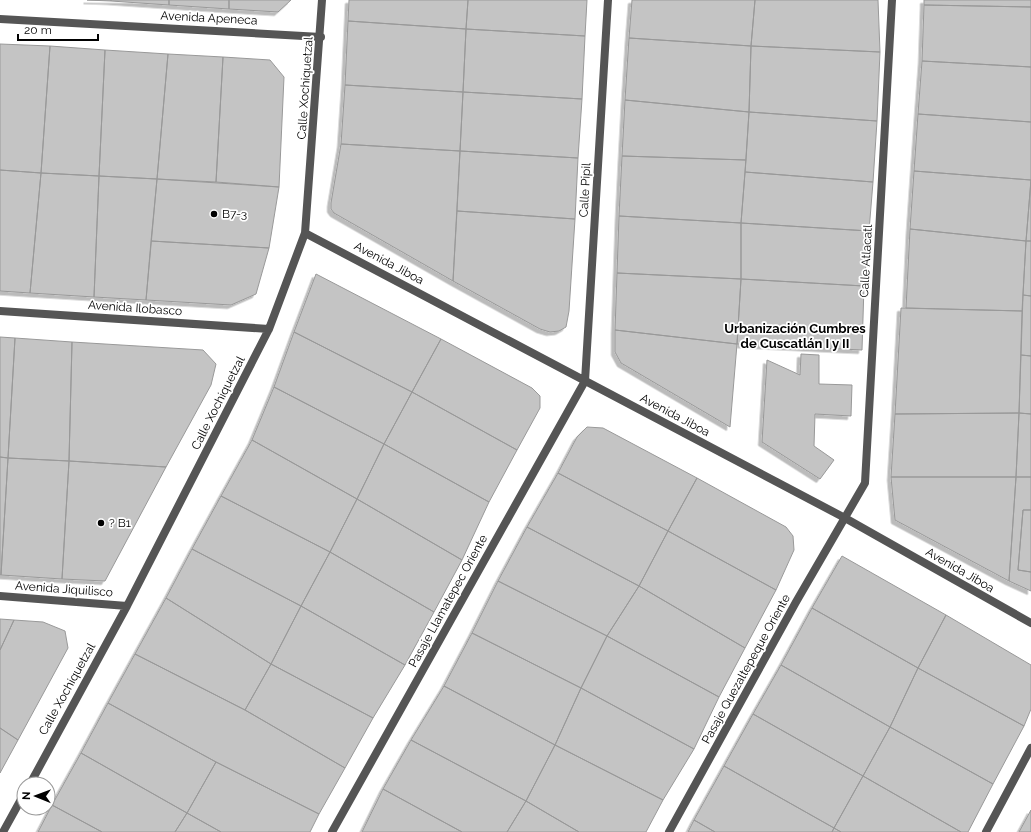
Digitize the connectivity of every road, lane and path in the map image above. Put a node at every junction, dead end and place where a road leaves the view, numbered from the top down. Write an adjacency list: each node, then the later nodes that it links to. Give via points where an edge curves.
1 (322, 0): 5 (street, Calle Xochiquetzal)
2 (608, 0): 9 (street, Calle Pipil)
3 (892, 0): 10 (street, Calle Atlacatl, via 865,484)
4 (0, 19): 5 (street, Avenida Apeneca)
5 (321, 36): 6 (street, Calle Xochiquetzal)
6 (306, 233): 8 (street, Calle Xochiquetzal); 9 (street, Avenida Jiboa)
7 (0, 312): 8 (street, Avenida Ilobasco)
8 (269, 329): 12 (street, Calle Xochiquetzal)
9 (585, 381): 10 (street, Avenida Jiboa); 18 (street, Pasaje Llamatepec Oriente)
10 (845, 518): 13 (street, Avenida Jiboa); 19 (street, Pasaje Quezaltepeque Oriente)
11 (0, 596): 12 (street, Avenida Jiquilisco)
12 (127, 606): 15 (street, Calle Xochiquetzal)
13 (1031, 623)
14 (1031, 748): 20 (street)
15 (34, 776)
16 (16, 808): 17 (street)
17 (3, 832)
18 (332, 832)
19 (669, 832)
20 (986, 832)

